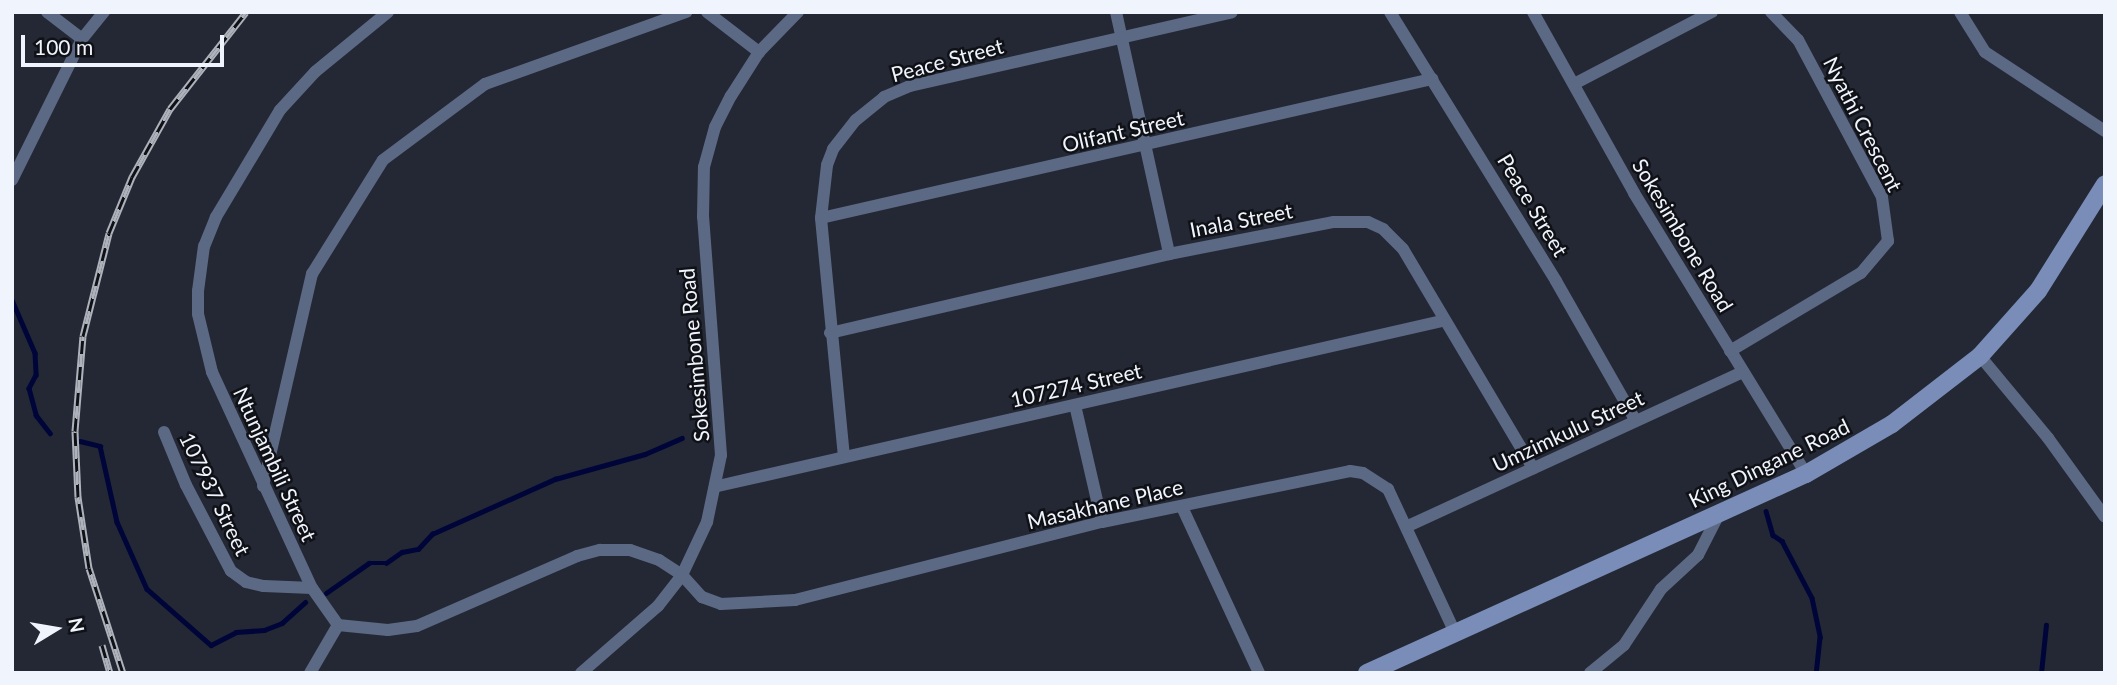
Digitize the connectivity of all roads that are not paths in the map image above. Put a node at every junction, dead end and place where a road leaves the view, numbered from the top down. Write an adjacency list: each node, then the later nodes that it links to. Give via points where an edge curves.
1 (47, 12): 15 (street)
2 (104, 12): 15 (street)
3 (388, 12): 36 (street, Ntunjambili Street, via 291,95 216,217 204,246 198,314 206,353)
4 (686, 12): 36 (street, via 485,84 383,160 312,274)
5 (707, 12): 16 (street)
6 (798, 12): 16 (street, Sokesimbone Road)
7 (1116, 12): 14 (street)
8 (1232, 12): 14 (street, Peace Street)
9 (1391, 12): 17 (street, Peace Street)
10 (1533, 12): 18 (street, Sokesimbone Road)
11 (1712, 12): 18 (street)
12 (1771, 12): 27 (street, Nyathi Crescent, via 1798,40 1882,197 1888,241 1861,272)
13 (1960, 12): 19 (street, via 1985,52)
14 (1121, 37): 20 (street); 23 (street, Peace Street, via 910,86 884,97 856,120 833,149 822,181)
15 (82, 39): 21 (street)
16 (759, 52): 37 (street, Sokesimbone Road, via 715,127 704,167 703,217 721,455)
17 (1432, 79): 20 (street, Olifant Street); 31 (street, Peace Street)
18 (1574, 83): 27 (street, Sokesimbone Road)
19 (2105, 131)
20 (1146, 146): 23 (street, Olifant Street); 24 (street)
21 (12, 180)
22 (2102, 194): 28 (street, King Dingane Road, via 2038,291)
23 (821, 218): 26 (street, Peace Street)
24 (1169, 254): 25 (street, Inala Street, via 1334,222 1368,222 1383,229 1403,249); 26 (street, Inala Street)
25 (1443, 321): 30 (street, 107274 Street); 34 (street, Inala Street)
26 (830, 333): 33 (street, Peace Street)
27 (1730, 351): 29 (street, Sokesimbone Road)
28 (1980, 356): 35 (street, King Dingane Road, via 1892,424); 40 (street)
29 (1743, 372): 31 (street, Umzimkulu Street); 35 (street, Sokesimbone Road)
30 (1075, 405): 33 (street, 107274 Street); 41 (street)
31 (1636, 421): 34 (street, Umzimkulu Street)
32 (164, 432): 44 (street, 107937 Street, via 231,571 246,582 264,586)
33 (844, 457): 37 (street, 107274 Street)
34 (1533, 468): 42 (street, Umzimkulu Street)
35 (1806, 474): 39 (street, King Dingane Road)
36 (263, 486): 44 (street, Ntunjambili Street)
37 (718, 486): 43 (street, Sokesimbone Road)
38 (1182, 507): 41 (street, Masakhane Place); 42 (street, Masakhane Place, via 1350,471 1363,473 1388,489); 50 (street)
39 (1719, 514): 46 (street, King Dingane Road); 51 (street, via 1698,555 1661,589 1624,645)
40 (2105, 517)
41 (1102, 522): 43 (street, Masakhane Place, via 795,600 721,604 702,597)
42 (1408, 526): 46 (street, Masakhane Place)
43 (682, 575): 45 (street, via 659,560 630,551 600,550 417,626 388,630); 49 (street, Sokesimbone Road, via 658,606)
44 (312, 587): 45 (street, Ntunjambili Street)
45 (338, 625): 48 (street)
46 (1455, 633): 47 (street, King Dingane Road)
47 (1368, 672)
48 (310, 673)
49 (581, 673)
50 (1259, 673)
51 (1590, 673)

